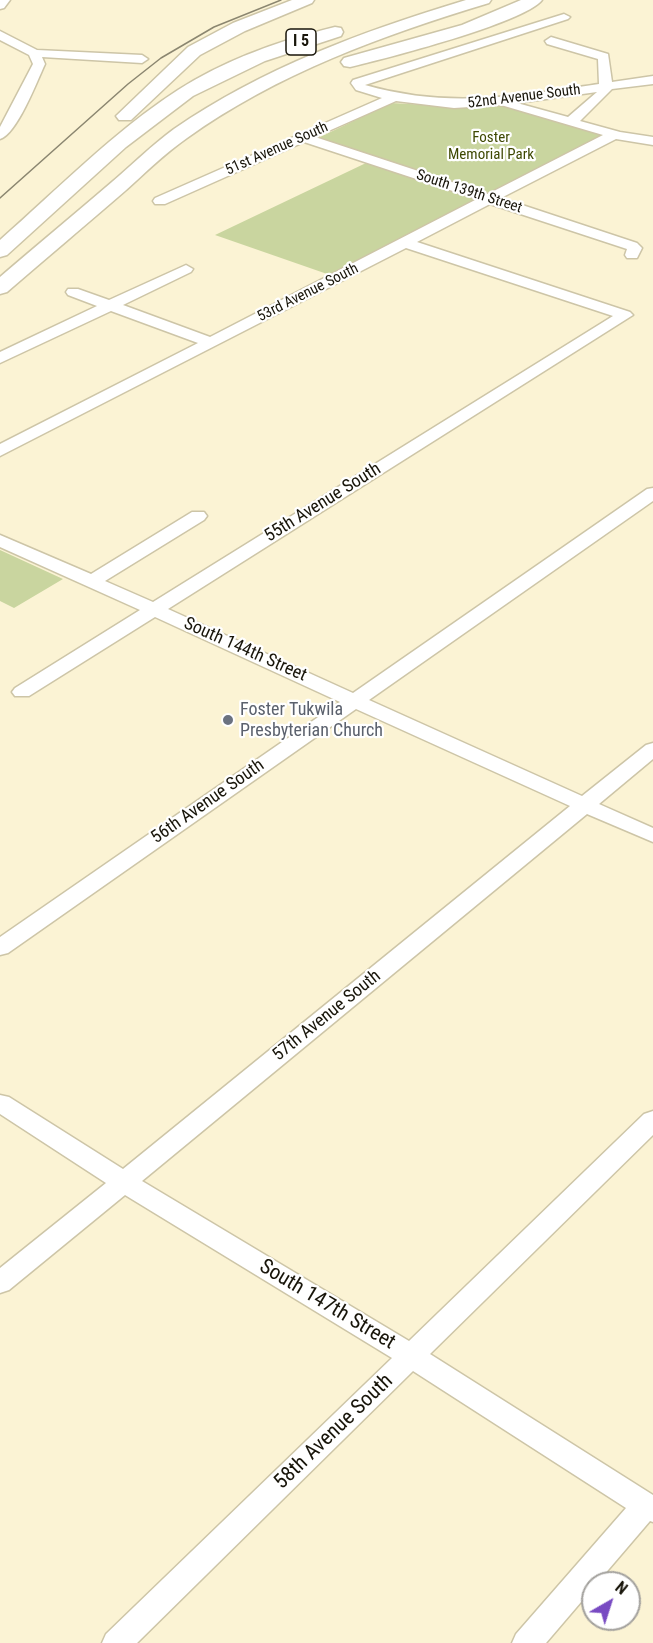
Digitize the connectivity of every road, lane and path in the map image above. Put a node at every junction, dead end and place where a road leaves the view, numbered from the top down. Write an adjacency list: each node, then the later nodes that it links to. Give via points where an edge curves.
1 (3, 0): 7 (street)
2 (306, 0): 15 (highway, via 238,27 194,51)
3 (324, 0): 15 (highway, I 5, via 238,34)
4 (444, 0): 30 (highway, I 5, via 296,44 196,87 142,124)
5 (483, 0): 25 (highway, I 5, via 353,42 269,80 180,134)
6 (534, 0): 25 (highway, via 475,26 309,77 244,109 168,159)
7 (0, 6)
8 (564, 17): 17 (street, 52nd Avenue South, via 357,83)
9 (351, 21): 20 (highway, via 287,39 222,65 174,92 138,119)
10 (0, 35): 12 (street)
11 (551, 41): 16 (street, via 604,57)
12 (34, 53): 13 (street); 22 (street, via 39,64)
13 (142, 59)
14 (653, 80): 16 (street, 52nd Avenue South)
15 (158, 85): 20 (highway, I 5)
16 (607, 86): 18 (street, 52nd Avenue South); 19 (street)
17 (394, 97): 18 (street, 52nd Avenue South, via 454,104); 23 (street, 51st Avenue South)
18 (497, 102): 19 (street)
19 (571, 122): 21 (street)
20 (108, 133): 28 (highway, I 5)
21 (615, 134): 24 (street); 26 (street, 53rd Avenue South)
22 (0, 135)
23 (302, 137): 26 (street, South 139th Street); 27 (street, 51st Avenue South)
24 (653, 141)
25 (132, 174): 33 (highway, I 5)
26 (492, 199): 29 (street, 53rd Avenue South); 31 (street, South 139th Street)
27 (160, 201)
28 (0, 232)
29 (406, 243): 36 (street, 53rd Avenue South); 43 (street, 55th Avenue South, via 625,315)
30 (0, 251)
31 (633, 252)
32 (186, 269): 35 (street)
33 (0, 288)
34 (73, 292): 35 (street)
35 (110, 305): 36 (street); 37 (street)
36 (211, 342): 38 (street, 53rd Avenue South)
37 (0, 358)
38 (0, 451)
39 (653, 493): 45 (street, 56th Avenue South)
40 (198, 516): 42 (street)
41 (0, 540): 42 (street, South 144th Street)
42 (91, 582): 43 (street, South 144th Street)
43 (154, 609): 44 (street, 55th Avenue South); 45 (street, South 144th Street)
44 (22, 692)
45 (354, 700): 47 (street, South 144th Street); 49 (street, 56th Avenue South)
46 (653, 749): 47 (street, 57th Avenue South)
47 (584, 806): 48 (street, South 144th Street); 52 (street, 57th Avenue South)
48 (653, 836)
49 (0, 948)
50 (0, 1103): 52 (street, South 147th Street)
51 (653, 1120): 54 (street, 58th Avenue South)
52 (124, 1182): 53 (street, 57th Avenue South); 54 (street, South 147th Street)
53 (0, 1283)
54 (411, 1356): 55 (street, South 147th Street); 56 (street, 58th Avenue South)
55 (649, 1508): 57 (street)
56 (117, 1643)
57 (527, 1643)

